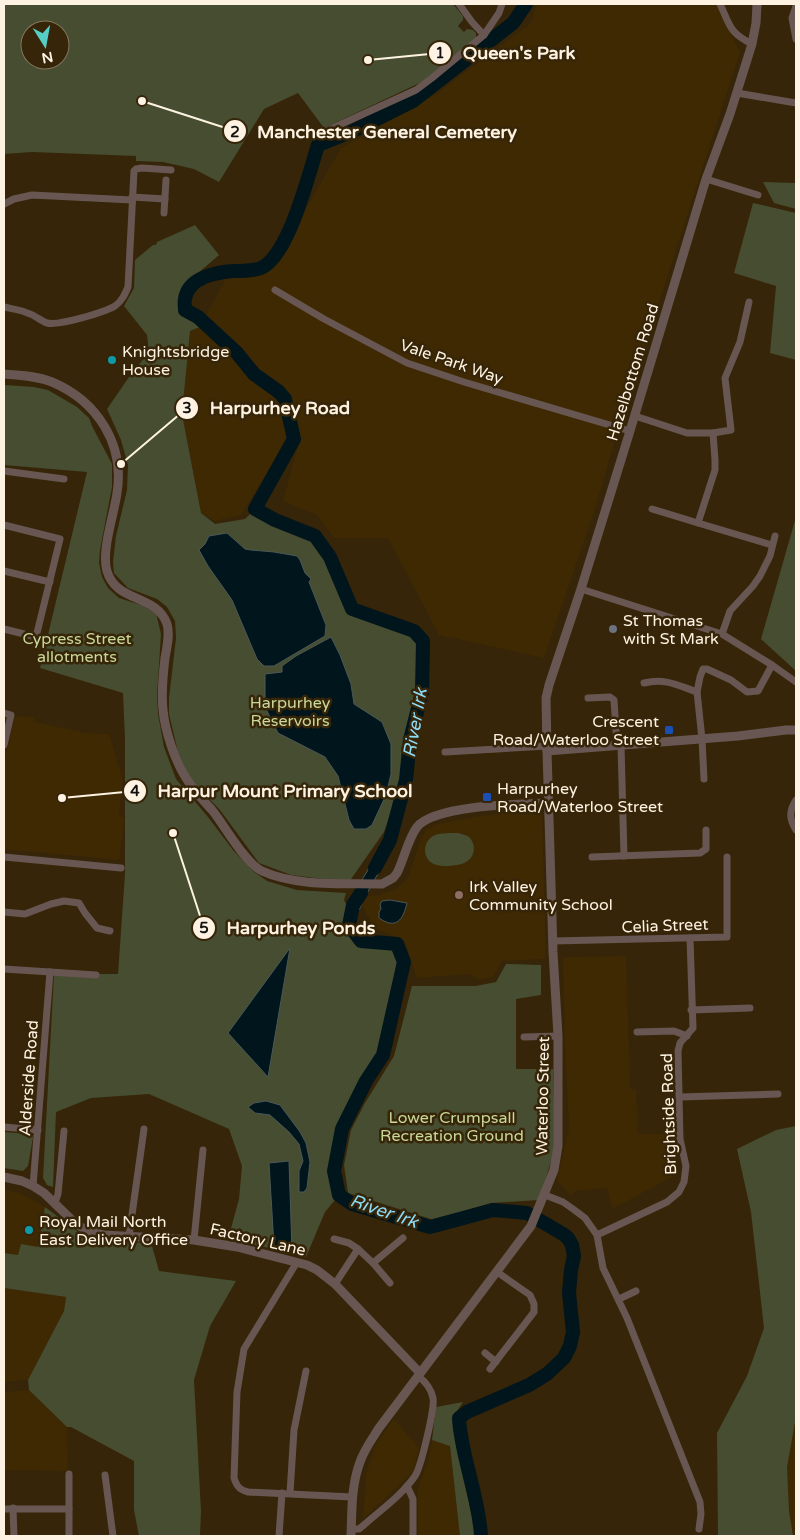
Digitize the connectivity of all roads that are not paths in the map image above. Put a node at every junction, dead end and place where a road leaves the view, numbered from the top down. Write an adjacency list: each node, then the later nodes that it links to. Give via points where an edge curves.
1 (459, 4): 6 (street)
2 (502, 4): 6 (street)
3 (720, 4): 8 (street, via 730,28 740,39)
4 (757, 4): 8 (street, Hazelbottom Road)
5 (796, 6): 7 (street, via 792,18)
6 (484, 35): 11 (street, via 416,90)
7 (796, 39)
8 (752, 44): 9 (street, Hazelbottom Road)
9 (737, 93): 10 (street); 13 (street, Hazelbottom Road)
10 (796, 102)
11 (326, 131)
12 (171, 170): 16 (street, via 136,169)
13 (706, 179): 15 (street); 24 (street, Hazelbottom Road)
14 (166, 180): 17 (street)
15 (758, 194)
16 (132, 199): 17 (street); 18 (street, via 32,195); 22 (street, via 128,287 115,305 104,311 55,323)
17 (165, 200): 19 (street)
18 (4, 204)
19 (164, 213)
20 (275, 290): 25 (street, Vale Park Way, via 407,363)
21 (749, 302): 26 (street, via 740,342 725,378 731,430)
22 (4, 307)
23 (4, 374): 53 (street, via 51,381 81,398 102,421 114,446 119,474 106,552 107,571 113,584 123,593 155,606 163,615 168,635 162,686 163,711 172,746 196,794 254,866 286,879 382,884 393,878 416,830 428,818 488,806)
24 (635, 416): 25 (street, Hazelbottom Road); 26 (street, via 687,433)
25 (630, 431): 36 (street, Hazelbottom Road)
26 (713, 433): 30 (street, via 715,470)
27 (4, 471): 28 (street)
28 (64, 479)
29 (652, 509): 30 (street)
30 (698, 522): 33 (street)
31 (4, 525): 35 (street, via 60,539)
32 (775, 536): 33 (street)
33 (772, 545): 38 (street, via 760,576 730,611)
34 (4, 571): 35 (street)
35 (50, 582): 37 (street, via 36,637)
36 (581, 589): 38 (street); 49 (street, Hazelbottom Road, via 549,685)
37 (4, 630)
38 (722, 634): 39 (street)
39 (772, 665): 40 (street); 42 (street, via 758,691 747,692 731,680 703,669)
40 (796, 682)
41 (644, 684): 42 (street, via 666,681)
42 (697, 692): 46 (street)
43 (588, 698): 48 (street, via 610,697 614,700)
44 (4, 713): 47 (street, via 11,715)
45 (796, 730): 46 (street)
46 (702, 739): 48 (street); 51 (street)
47 (4, 745)
48 (619, 745): 49 (street); 57 (street)
49 (547, 749): 50 (street); 53 (street, Waterloo Street)
50 (445, 752)
51 (704, 779)
52 (796, 800): 55 (street, via 790,815)
53 (548, 803): 66 (street, Waterloo Street)
54 (706, 830): 57 (street, via 706,849 700,853)
55 (796, 830)
56 (4, 856): 60 (street)
57 (624, 856): 58 (street)
58 (592, 857)
59 (728, 857): 63 (street, Celia Street)
60 (122, 868)
61 (4, 912): 62 (street, via 25,914 58,902 79,903 97,928)
62 (110, 931)
63 (727, 937): 64 (street); 65 (street, Celia Street)
64 (736, 937)
65 (690, 938): 66 (street, Celia Street); 71 (street, Brightside Road)
66 (553, 941): 73 (street, Waterloo Street)
67 (4, 968): 68 (street)
68 (50, 972): 69 (street); 80 (street, Alderside Road)
69 (96, 975)
70 (750, 1008): 71 (street)
71 (691, 1010): 74 (street, Brightside Road, via 693,1028)
72 (637, 1032): 74 (street, via 674,1031)
73 (558, 1036): 75 (street); 85 (street, Waterloo Street, via 558,1146)
74 (687, 1036): 77 (street, Brightside Road, via 678,1047)
75 (524, 1037)
76 (778, 1094): 77 (street)
77 (680, 1097): 88 (street, Brightside Road, via 680,1139 686,1172 679,1192 667,1202)
78 (4, 1127): 80 (street)
79 (144, 1128): 87 (street)
80 (38, 1130): 84 (street, Alderside Road)
81 (64, 1132): 86 (street)
82 (203, 1150): 91 (street)
83 (4, 1177): 84 (street, Factory Lane)
84 (33, 1186): 86 (street, Factory Lane)
85 (545, 1194): 88 (street, via 574,1209 585,1218); 95 (street, Waterloo Street, via 531,1226)
86 (55, 1203): 87 (street, Factory Lane, via 86,1230)
87 (129, 1236): 91 (street, Factory Lane)
88 (597, 1236): 99 (street, via 603,1268)
89 (403, 1238): 94 (street)
90 (334, 1239): 92 (street)
91 (194, 1240): 93 (street, Factory Lane)
92 (358, 1249): 94 (street); 97 (street)
93 (297, 1262): 97 (street, Factory Lane, via 317,1270); 108 (street, via 244,1349 237,1392 236,1485 248,1492)
94 (373, 1263): 96 (street)
95 (497, 1272): 101 (street, via 530,1295 534,1312); 104 (street, Waterloo Street)
96 (390, 1283)
97 (335, 1284): 104 (street, Factory Lane)
98 (636, 1291): 99 (street)
99 (619, 1299): 114 (street, via 700,1502)
100 (484, 1353): 101 (street)
101 (496, 1362): 102 (street)
102 (490, 1370)
103 (306, 1371): 109 (street, via 294,1430)
104 (419, 1375): 107 (street, via 430,1390 433,1404 419,1466); 110 (street, Waterloo Street, via 369,1443 360,1462)
105 (68, 1474): 113 (street)
106 (105, 1475): 118 (street)
107 (407, 1486): 115 (street); 120 (street, via 413,1499)
108 (282, 1492): 109 (street); 119 (street)
109 (290, 1493): 110 (street)
110 (352, 1497): 115 (street, Waterloo Street)
111 (13, 1508): 112 (street); 113 (street); 116 (street)
112 (4, 1509)
113 (69, 1509): 117 (street)
114 (699, 1529)
115 (351, 1533)
116 (14, 1536)
117 (69, 1536)
118 (113, 1536)
119 (279, 1536)
120 (412, 1536)

